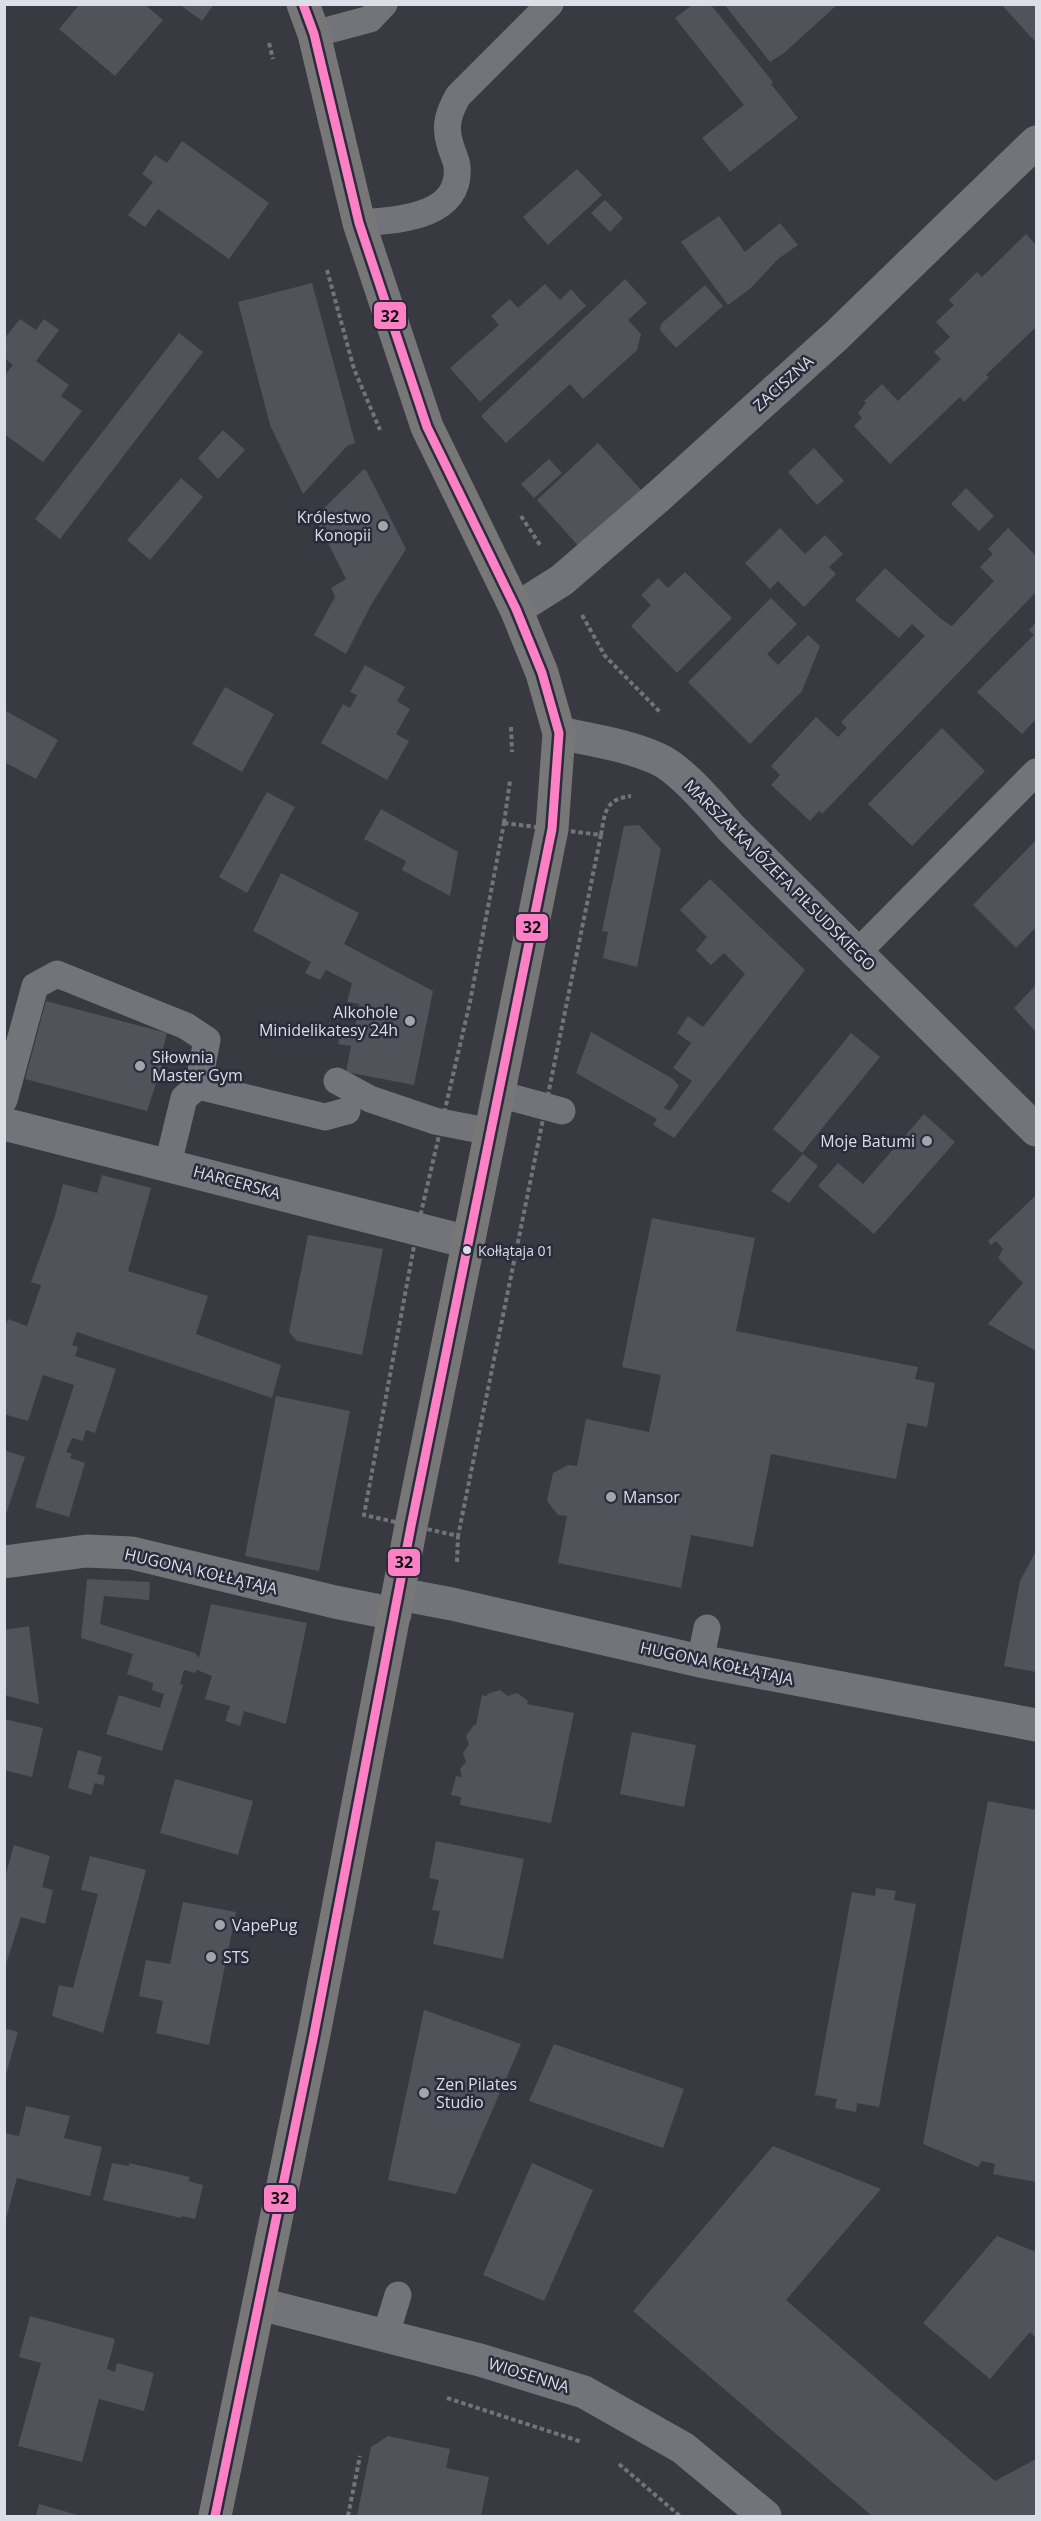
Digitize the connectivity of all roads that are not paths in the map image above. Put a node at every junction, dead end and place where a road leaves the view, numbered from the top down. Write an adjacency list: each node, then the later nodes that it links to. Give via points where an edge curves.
1 (384, 4): 3 (lane, via 370,19)
2 (550, 4): 5 (lane, via 458,96 446,129 457,164 457,178 437,209 400,220)
3 (308, 19): 5 (main road)
4 (1036, 142): 6 (street, ZACISZNA, via 837,335 562,580)
5 (358, 223): 6 (main road, via 427,427)
6 (516, 609): 7 (main road, via 542,673)
7 (560, 733): 9 (street, MARSZAŁKA JÓZEFA PIŁSUDSKIEGO, via 659,759 698,790 731,828); 12 (main road, via 552,830)
8 (1036, 772): 9 (lane)
9 (858, 953): 17 (street, MARSZAŁKA JÓZEFA PIŁSUDSKIEGO)
10 (337, 1081): 18 (lane, via 370,1099 435,1120)
11 (198, 1086): 13 (lane, via 207,1040 186,1026 57,974 35,986); 14 (lane, via 325,1117); 19 (lane, via 184,1098)
12 (499, 1095): 15 (lane); 18 (main road)
13 (4, 1100)
14 (347, 1111)
15 (562, 1111)
16 (4, 1124): 19 (street, HARCERSKA)
17 (1036, 1130)
18 (491, 1132): 20 (main road)
19 (168, 1164): 20 (street, HARCERSKA)
20 (468, 1242): 22 (main road)
21 (4, 1562): 22 (street, HUGONA KOŁŁĄTAJA, via 86,1551 132,1553 335,1602)
22 (397, 1604): 24 (street, HUGONA KOŁŁĄTAJA, via 452,1604); 27 (main road)
23 (707, 1628): 24 (lane)
24 (700, 1661): 25 (street, HUGONA KOŁŁĄTAJA)
25 (1036, 1725)
26 (398, 2295): 28 (lane)
27 (260, 2304): 28 (street, WIOSENNA); 29 (main road)
28 (385, 2337): 30 (street, WIOSENNA, via 480,2360 584,2392 683,2448)
29 (215, 2517)
30 (765, 2517)

